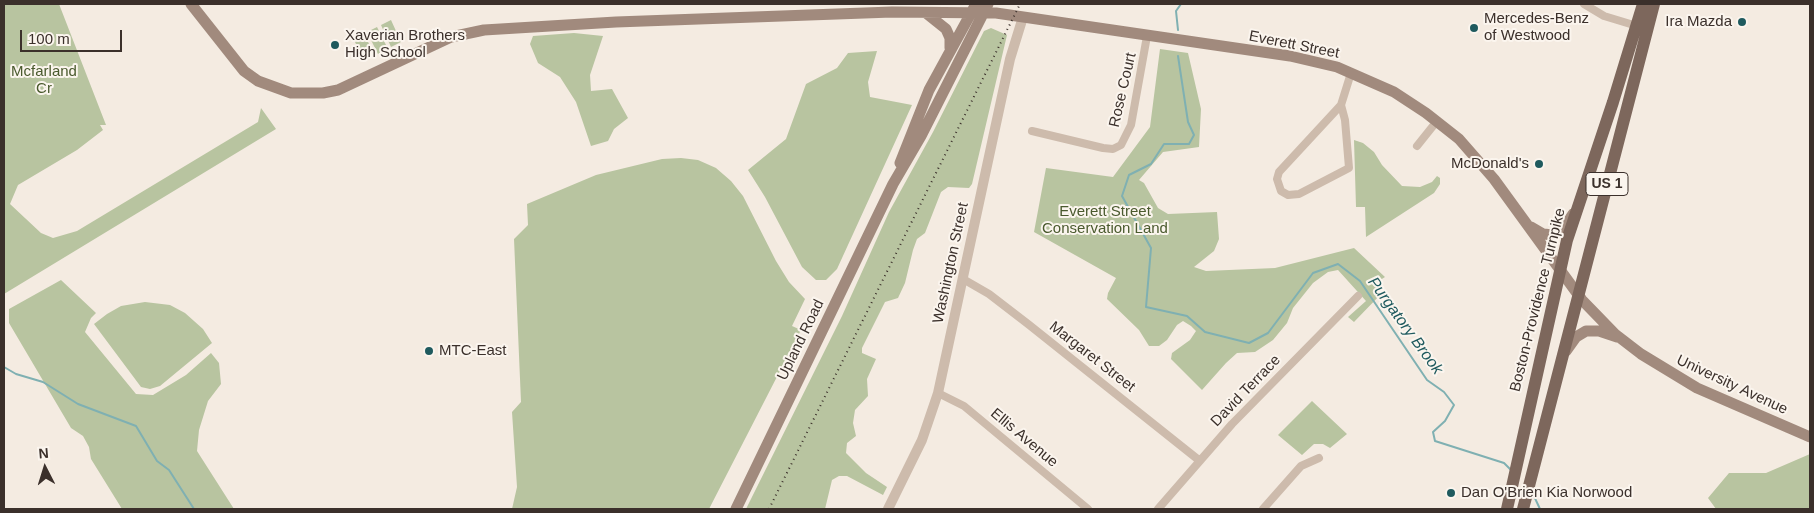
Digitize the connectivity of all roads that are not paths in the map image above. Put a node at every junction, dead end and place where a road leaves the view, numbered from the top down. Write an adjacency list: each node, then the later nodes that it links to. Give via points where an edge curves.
1 (191, 4): 7 (main road, Everett Street, via 251,76 278,90 312,94 338,90 446,40 484,30 726,17)
2 (1008, 4): 8 (main road)
3 (1584, 4): 9 (street, via 1604,16)
4 (1643, 4): 9 (main road, US 1)
5 (1654, 4): 22 (main road, US 1)
6 (979, 8): 7 (main road, Everett Street); 8 (main road, Everett Street); 11 (main road, Upland Road); 17 (main road, Upland Road, via 921,136)
7 (924, 12): 11 (main road, via 946,29 950,38)
8 (1024, 17): 10 (main road, Everett Street); 21 (street, Washington Street, via 1010,59)
9 (1637, 26): 18 (main road, Boston-Providence Turnpike / US 1)
10 (1147, 36): 12 (main road, Everett Street, via 1290,56); 15 (street, Rose Court, via 1131,126 1121,145 1113,149 1103,148)
11 (949, 52): 17 (main road, Upland Road, via 915,122)
12 (1351, 72): 13 (street); 14 (main road, Everett Street, via 1394,92)
13 (1341, 105): 13 (street, via 1279,172 1277,178 1281,191 1288,195 1299,194 1349,168)
14 (1437, 121): 16 (street); 19 (main road, Everett Street, via 1478,160)
15 (1032, 131)
16 (1417, 146)
17 (894, 184): 31 (main road, Upland Road)
18 (1578, 206): 19 (main road, via 1563,229 1554,235 1541,233); 20 (main road, Boston-Providence Turnpike / US 1)
19 (1524, 222): 20 (main road, Everett Street)
20 (1559, 271): 22 (main road, Everett Street); 36 (main road, Boston-Providence Turnpike / US 1)
21 (963, 279): 26 (street, Washington Street); 29 (street, Margaret Street, via 989,294)
22 (1578, 294): 24 (main road, University Avenue); 25 (main road, US 1)
23 (1358, 296): 29 (street, David Terrace)
24 (1621, 339): 25 (main road, via 1599,332 1583,332 1574,339); 27 (main road, University Avenue, via 1665,371 1697,388)
25 (1561, 359): 30 (main road, US 1)
26 (938, 394): 32 (street, Washington Street, via 922,440); 33 (street, Ellis Avenue, via 964,406)
27 (1810, 437)
28 (1319, 458): 35 (street, via 1301,466)
29 (1200, 461): 34 (street, David Terrace)
30 (1524, 505)
31 (736, 509)
32 (888, 509)
33 (1088, 509)
34 (1158, 509)
35 (1262, 509)
36 (1507, 509)

